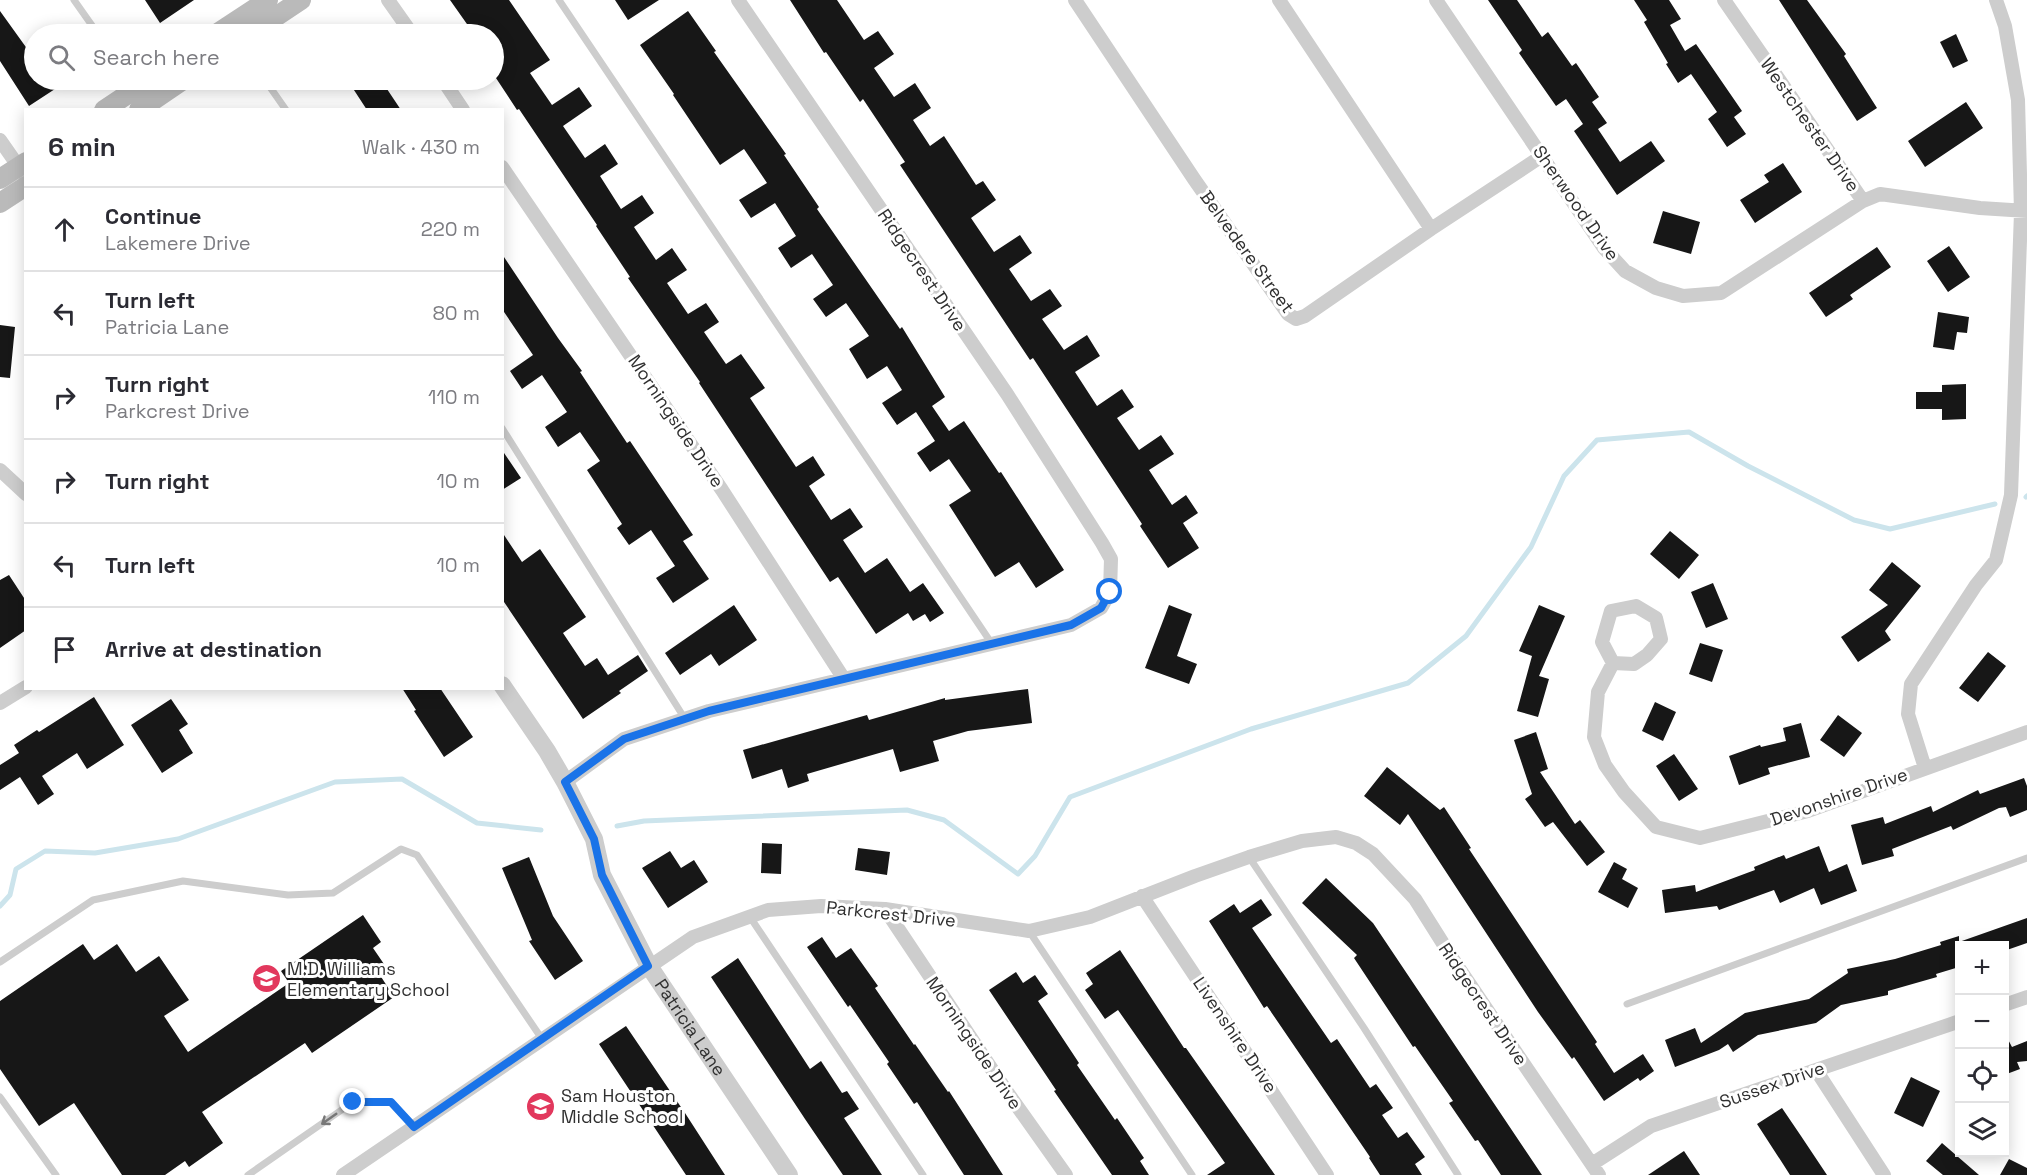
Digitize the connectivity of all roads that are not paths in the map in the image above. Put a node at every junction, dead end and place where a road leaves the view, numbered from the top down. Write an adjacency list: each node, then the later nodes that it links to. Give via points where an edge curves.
1 (74, 0): 12 (lane)
2 (301, 0): 11 (main road)
3 (387, 0): 14 (street)
4 (559, 0): 36 (lane)
5 (738, 0): 36 (street, Ridgecrest Drive, via 1007,394 1111,559 1110,592 1101,608 1071,625)
6 (1075, 0): 32 (street, Belvedere Street, via 1288,314 1296,319 1305,316)
7 (1279, 0): 32 (street)
8 (1436, 0): 24 (street, Sherwood Drive)
9 (1724, 0): 29 (street, Westchester Drive)
10 (1996, 0): 31 (street, via 2005,26 2018,100)
11 (255, 14): 13 (main road)
12 (91, 24)
13 (236, 24)
14 (405, 24)
15 (130, 90): 19 (main road)
16 (168, 90): 20 (main road)
17 (272, 90): 21 (lane)
18 (450, 90): 22 (street)
19 (111, 108)
20 (142, 108)
21 (285, 108)
22 (462, 108)
23 (0, 140): 25 (street)
24 (1542, 156): 29 (street, Sherwood Drive, via 1604,248 1625,271 1656,288 1683,296 1721,293); 32 (street, Belvedere Street)
25 (23, 169): 27 (main road)
26 (504, 170): 38 (street, Morningside Drive, via 722,490)
27 (0, 179)
28 (24, 187): 30 (main road)
29 (1863, 201): 31 (street, Westchester Drive, via 1880,194)
30 (0, 203)
31 (2024, 212): 44 (street, via 2011,495 1996,560 1911,684 1908,714)
32 (1431, 229)
33 (504, 431): 42 (lane)
34 (0, 471): 35 (street)
35 (24, 492)
36 (992, 644): 38 (street, Ridgecrest Drive)
37 (1613, 663): 37 (street, via 1602,642 1611,611 1636,606 1656,618 1661,639 1647,655 1634,664); 44 (street, Devonshire Drive, via 1598,692 1594,737 1605,765 1656,828 1700,838 1808,812)
38 (844, 679): 42 (street, Ridgecrest Drive)
39 (24, 688): 41 (street)
40 (504, 688): 45 (street, Patricia Lane)
41 (0, 703)
42 (685, 718): 45 (street, Ridgecrest Drive, via 624,739)
43 (2027, 732): 44 (street, Devonshire Drive)
44 (1925, 768)
45 (565, 782): 54 (street, Patricia Lane, via 594,839 602,875)
46 (1356, 843): 47 (street, Parkcrest Drive, via 1336,837 1302,841); 63 (street, Ridgecrest Drive, via 1373,854 1415,899)
47 (1249, 857): 49 (street, Parkcrest Drive); 72 (lane)
48 (2027, 858): 57 (lane)
49 (1142, 896): 52 (street, Parkcrest Drive, via 1090,917); 71 (street, Livenshire Drive)
50 (885, 909): 51 (street, Parkcrest Drive, via 820,906 768,910); 52 (street, Parkcrest Drive); 69 (street, Morningside Drive)
51 (750, 917): 54 (street, Parkcrest Drive, via 693,937); 68 (lane)
52 (1029, 931): 70 (lane)
53 (0, 962): 59 (lane, via 93,900 183,881 288,895 333,893 401,849 417,855)
54 (648, 966): 59 (street, Parkcrest Drive); 67 (street, Patricia Lane)
55 (2027, 997): 56 (street)
56 (2009, 1003)
57 (1627, 1004)
58 (1955, 1022): 60 (street, Sussex Drive)
59 (542, 1039): 62 (street, Parkcrest Drive)
60 (1815, 1070): 63 (street, Sussex Drive, via 1651,1126); 73 (street)
61 (0, 1097): 64 (lane)
62 (414, 1127): 65 (lane, one-way to 65, via 391,1102 353,1102); 66 (street, Parkcrest Drive)
63 (1595, 1169)
64 (56, 1175)
65 (248, 1175)
66 (344, 1175)
67 (789, 1175)
68 (923, 1175)
69 (1066, 1175)
70 (1192, 1175)
71 (1327, 1175)
72 (1458, 1175)
73 (1884, 1175)

